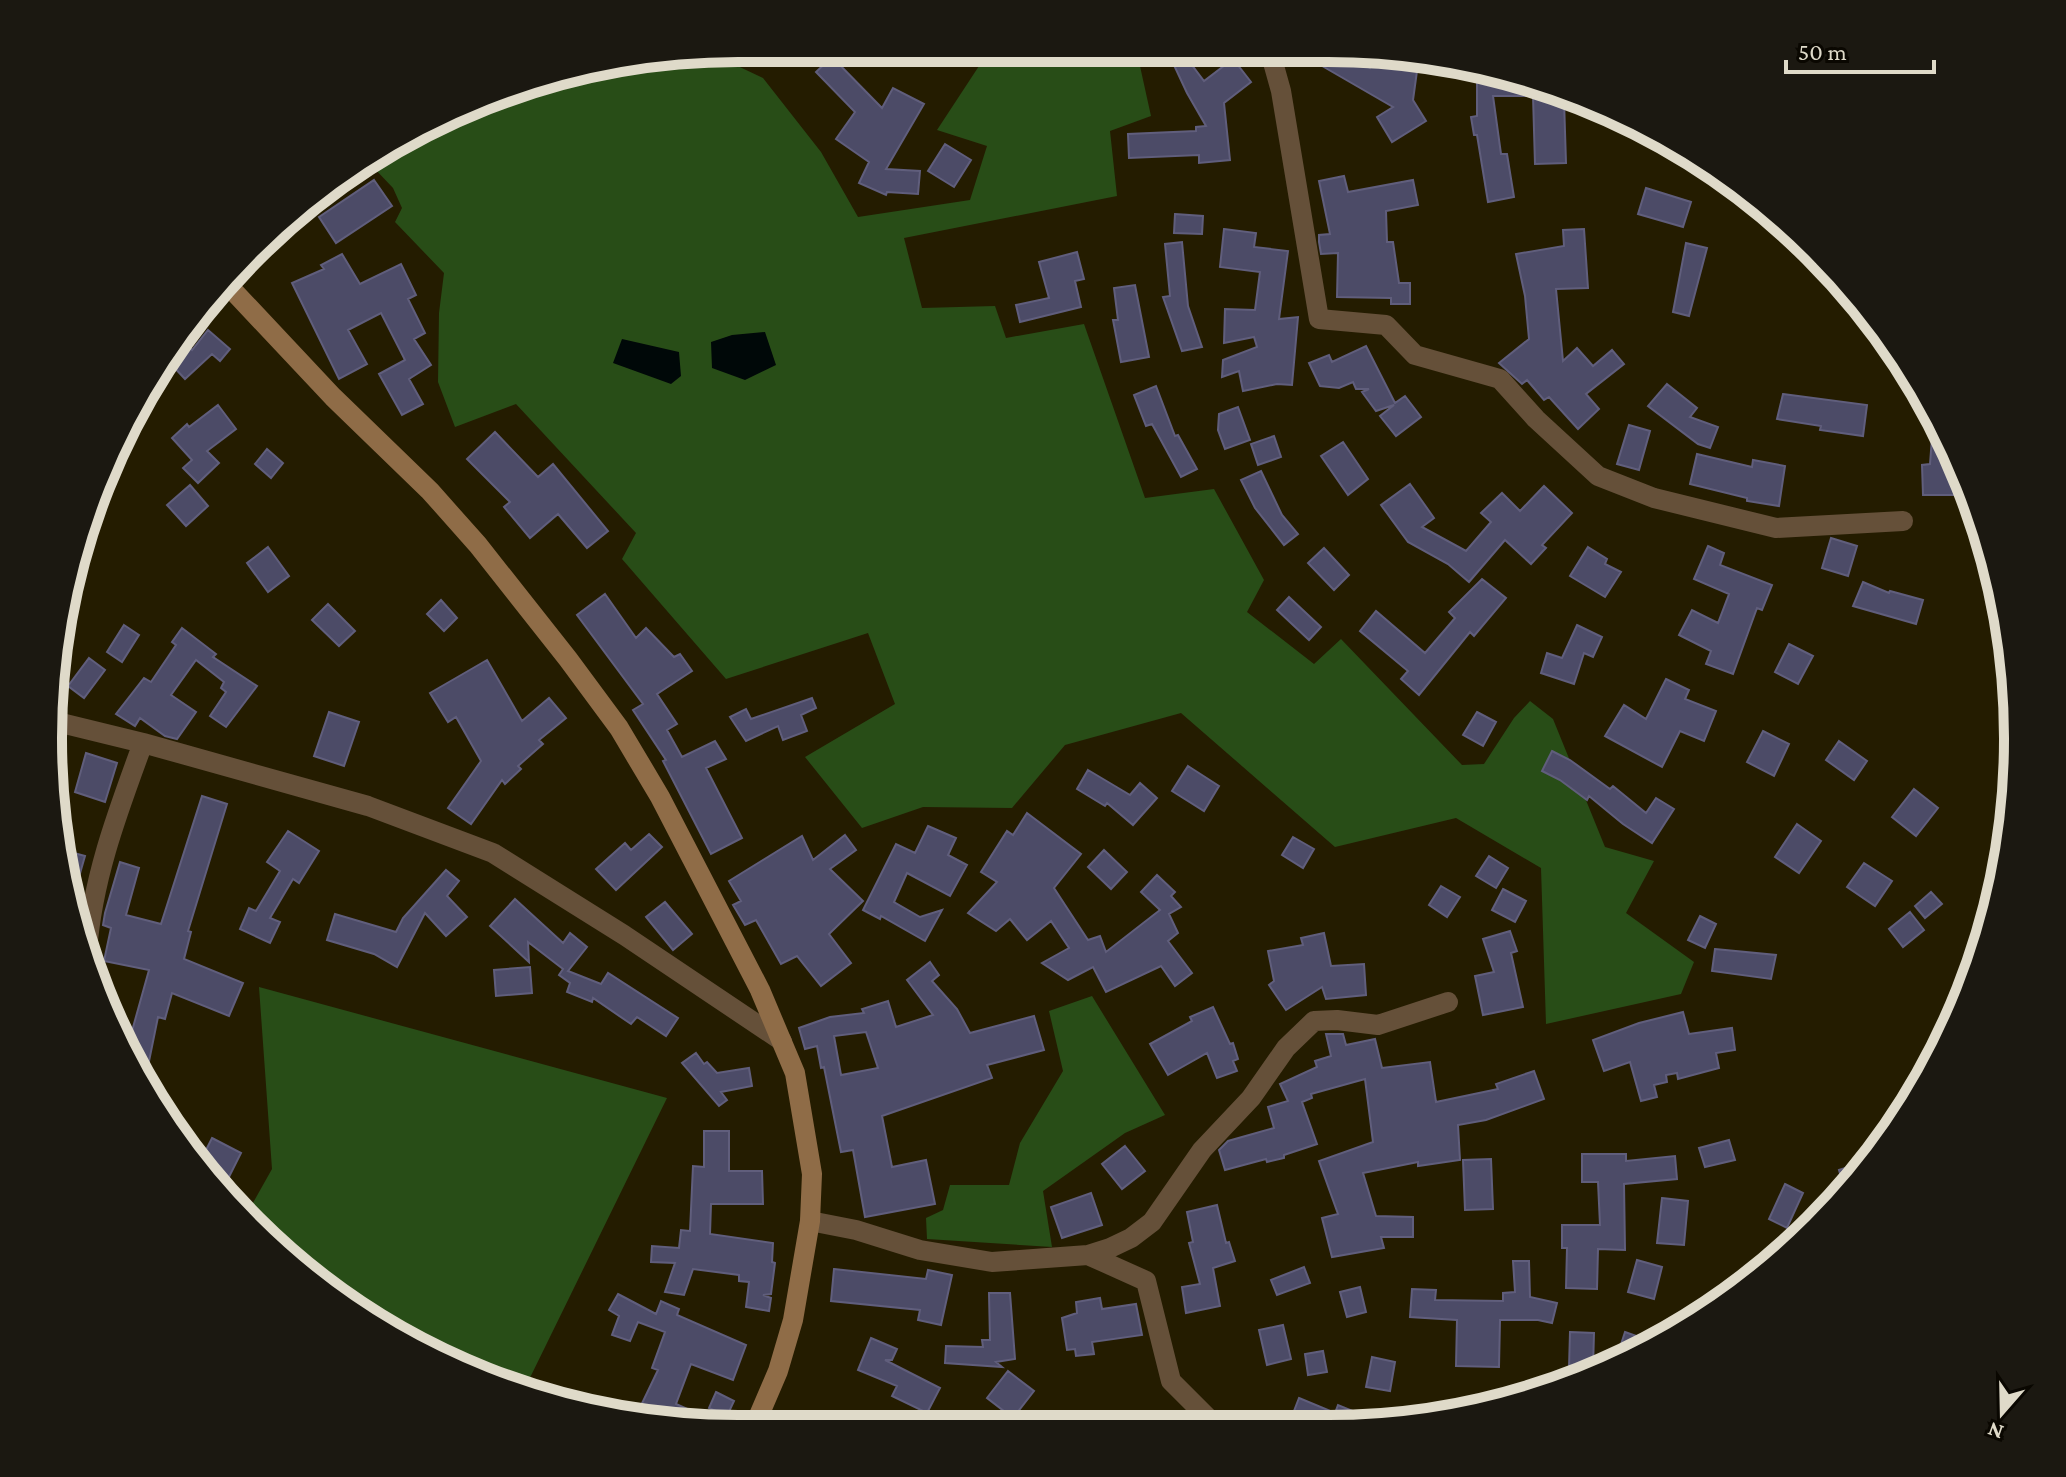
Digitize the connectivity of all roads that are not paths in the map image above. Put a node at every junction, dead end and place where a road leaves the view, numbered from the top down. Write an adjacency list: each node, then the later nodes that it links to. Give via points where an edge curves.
1 (1273, 62): 3 (street, via 1319,319 1386,325 1415,355 1500,379 1598,476 1654,498 1776,528)
2 (232, 290): 8 (main road, via 478,545 619,728 730,928)
3 (1903, 521)
4 (62, 723): 5 (street)
5 (143, 743): 6 (street, via 100,873); 8 (street, via 368,806 493,853)
6 (90, 931)
7 (1448, 1002): 10 (street, via 1378,1025 1314,1021 1202,1150 1152,1222 1121,1243)
8 (782, 1041): 9 (main road, via 806,1127)
9 (810, 1221): 10 (street, via 920,1250 992,1262); 11 (main road, via 793,1320)
10 (1088, 1255): 12 (street, via 1146,1281 1171,1381)
11 (759, 1415)
12 (1205, 1415)

